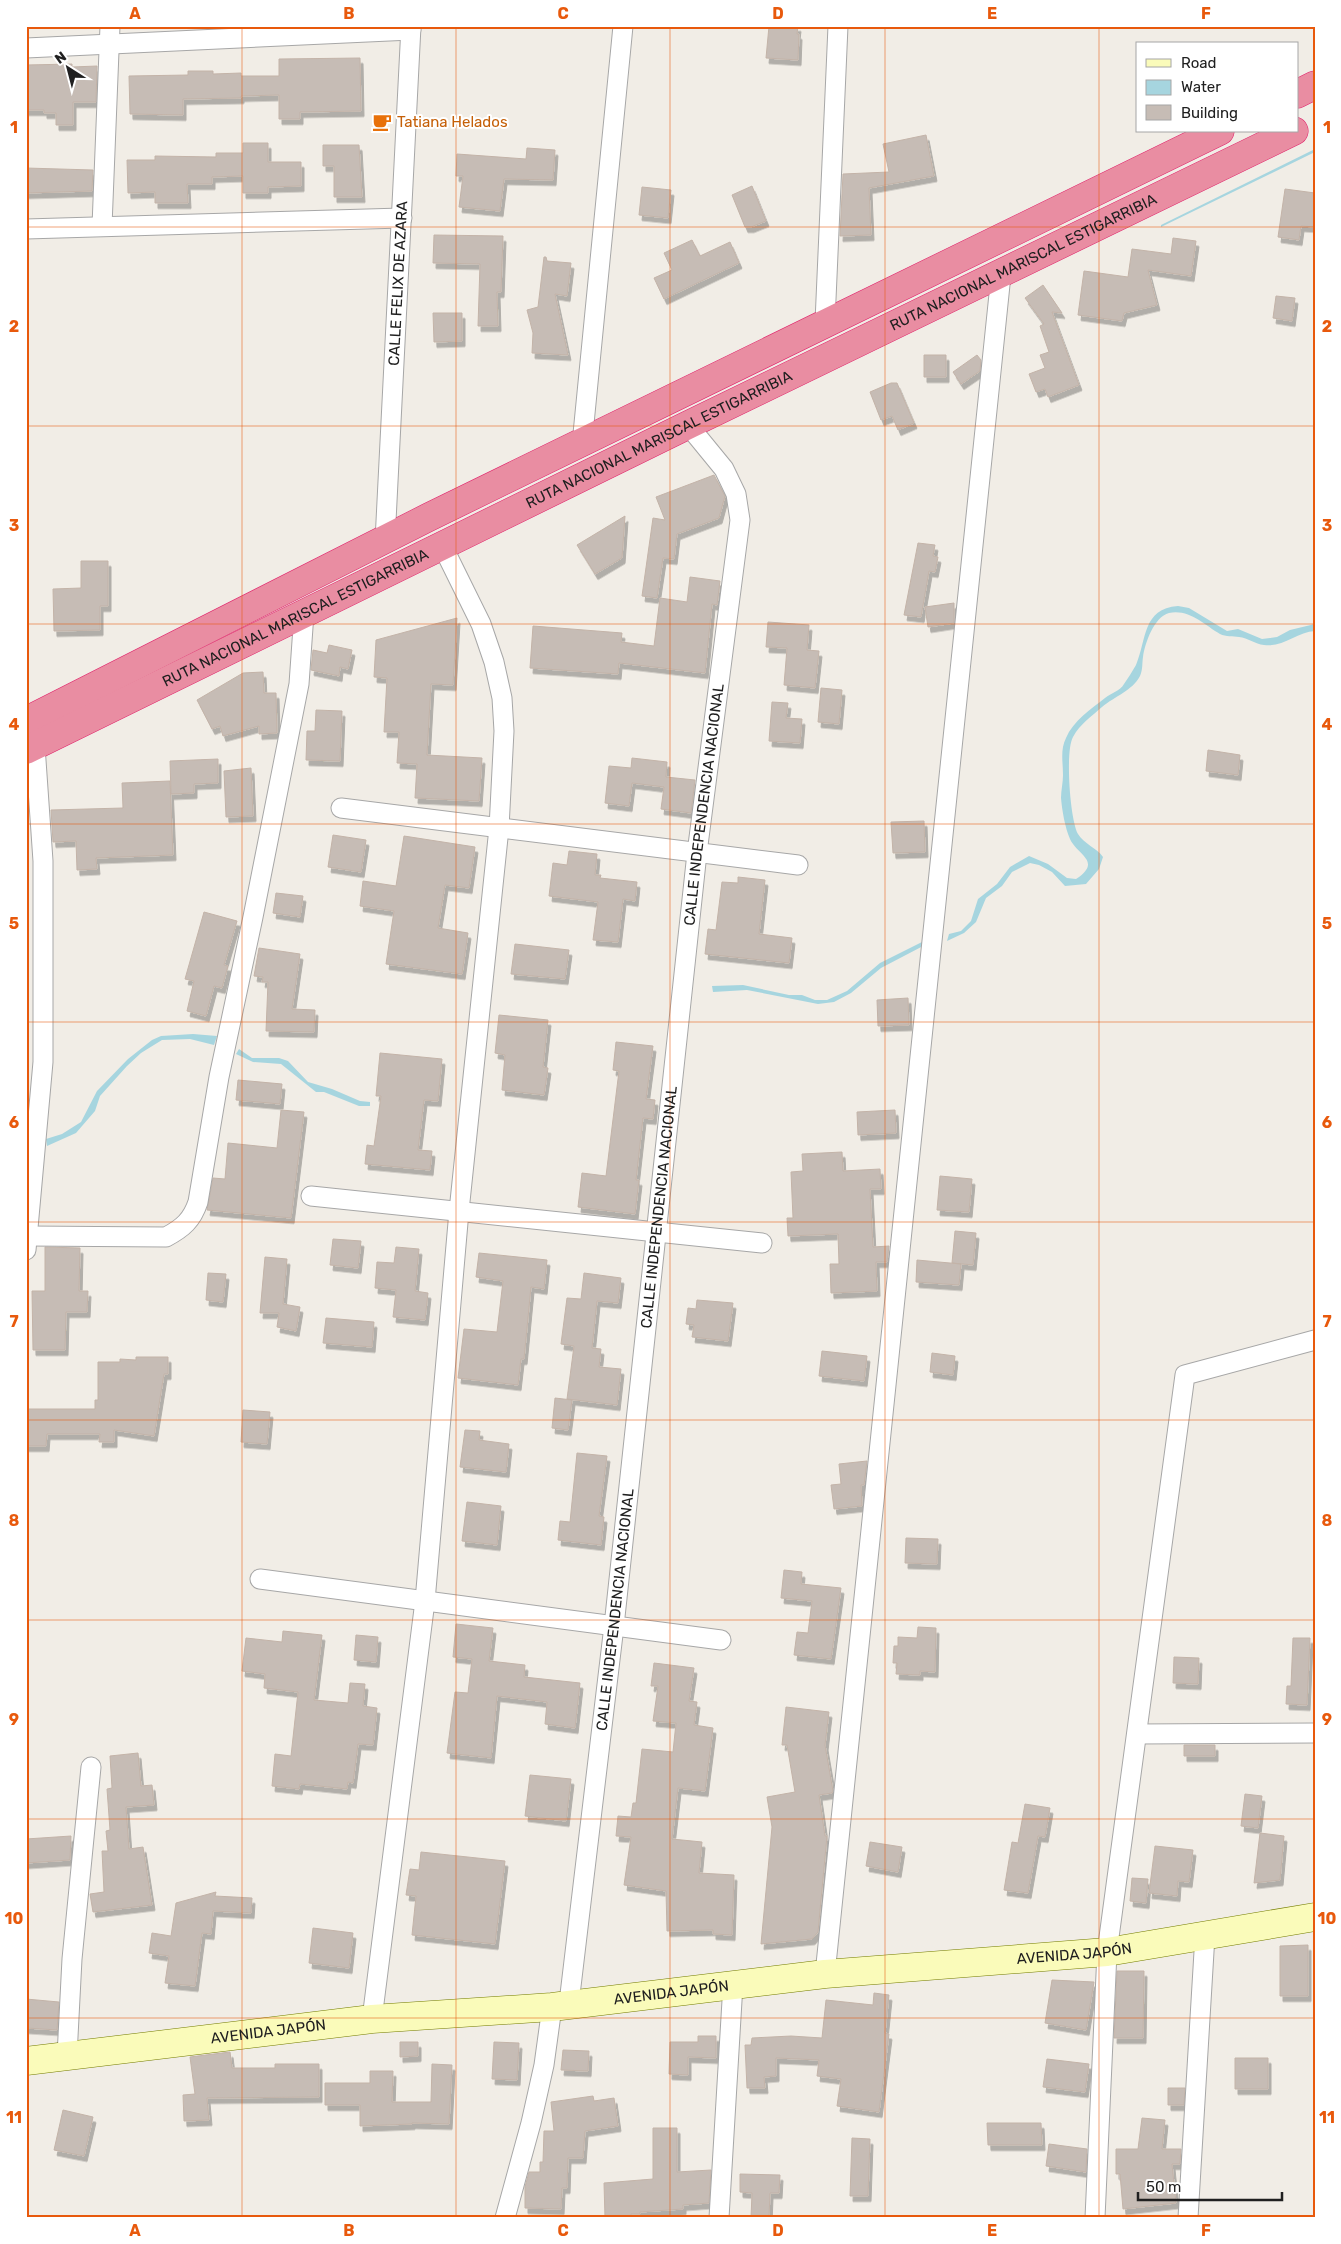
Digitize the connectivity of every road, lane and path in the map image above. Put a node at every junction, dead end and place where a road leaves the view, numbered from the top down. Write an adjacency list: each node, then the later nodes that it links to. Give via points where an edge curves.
1 (110, 26): 5 (street)
2 (623, 26): 19 (street)
3 (838, 26): 17 (street)
4 (411, 28): 5 (street); 13 (street, CALLE FELIX DE AZARA)
5 (110, 45): 6 (street); 14 (street)
6 (26, 48)
7 (1315, 85): 8 (highway)
8 (1298, 94)
9 (1315, 121): 10 (highway, RUTA NACIONAL MARISCAL ESTIGARRIBIA)
10 (1298, 129)
11 (1218, 132): 17 (highway, RUTA NACIONAL MARISCAL ESTIGARRIBIA)
12 (1292, 132): 16 (highway, RUTA NACIONAL MARISCAL ESTIGARRIBIA)
13 (402, 218): 14 (street); 20 (street, CALLE FELIX DE AZARA)
14 (102, 226): 15 (street)
15 (26, 229)
16 (1001, 275): 18 (highway, RUTA NACIONAL MARISCAL ESTIGARRIBIA); 44 (street)
17 (825, 322): 19 (highway, RUTA NACIONAL MARISCAL ESTIGARRIBIA)
18 (688, 425): 21 (highway, RUTA NACIONAL MARISCAL ESTIGARRIBIA); 26 (street, CALLE INDEPENDENCIA NACIONAL, via 724,469 736,494 740,520)
19 (582, 444): 20 (highway, RUTA NACIONAL MARISCAL ESTIGARRIBIA)
20 (385, 541): 23 (highway, RUTA NACIONAL MARISCAL ESTIGARRIBIA)
21 (442, 545): 22 (highway, RUTA NACIONAL MARISCAL ESTIGARRIBIA); 25 (street, via 481,624 502,698 504,731)
22 (304, 613): 23 (highway, RUTA NACIONAL MARISCAL ESTIGARRIBIA); 31 (street, via 299,684 194,1215 187,1224 166,1237)
23 (29, 739): 31 (street, via 43,861 43,1062)
24 (341, 808): 25 (street)
25 (499, 828): 26 (street); 29 (street)
26 (697, 853): 27 (street); 30 (street, CALLE INDEPENDENCIA NACIONAL)
27 (798, 865)
28 (311, 1196): 29 (street)
29 (459, 1211): 30 (street); 35 (street)
30 (655, 1232): 32 (street); 36 (street, CALLE INDEPENDENCIA NACIONAL)
31 (27, 1243)
32 (762, 1243)
33 (1315, 1340): 39 (street, via 1185,1375)
34 (260, 1579): 35 (street)
35 (425, 1601): 36 (street); 47 (street)
36 (614, 1626): 37 (street); 46 (street, CALLE INDEPENDENCIA NACIONAL)
37 (721, 1640)
38 (1315, 1733): 39 (street)
39 (1137, 1734): 43 (street)
40 (91, 1768): 48 (street, via 72,1958)
41 (1315, 1916): 42 (street, AVENIDA JAPÓN)
42 (1205, 1935): 43 (street, AVENIDA JAPÓN); 53 (street)
43 (1107, 1952): 44 (street, AVENIDA JAPÓN); 52 (street)
44 (825, 1974): 45 (street, AVENIDA JAPÓN)
45 (733, 1984): 46 (street, AVENIDA JAPÓN); 51 (street)
46 (560, 2005): 47 (street, AVENIDA JAPÓN); 50 (street, CALLE INDEPENDENCIA NACIONAL)
47 (372, 2019): 48 (street, AVENIDA JAPÓN)
48 (67, 2056): 49 (street, AVENIDA JAPÓN)
49 (26, 2061)
50 (505, 2218)
51 (720, 2218)
52 (1094, 2218)
53 (1188, 2218)

